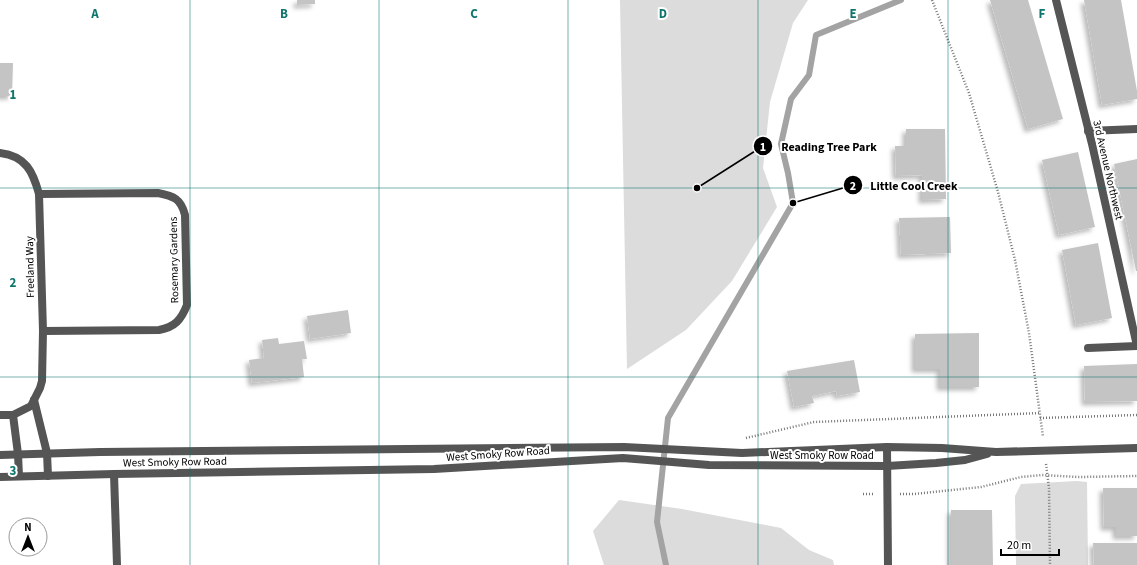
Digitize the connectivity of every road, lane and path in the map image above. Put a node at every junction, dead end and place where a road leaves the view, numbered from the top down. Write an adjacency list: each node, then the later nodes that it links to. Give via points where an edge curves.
1 (932, 0): 11 (path, via 969,93 998,192 1015,260 1029,333)
2 (1056, 0): 4 (street, 3rd Avenue Northwest)
3 (1137, 128): 4 (street)
4 (1088, 131): 8 (street, 3rd Avenue Northwest)
5 (0, 153): 6 (street, Freeland Way, via 9,154 25,163)
6 (40, 194): 7 (street, Freeland Way); 7 (street, Rosemary Gardens, via 158,192 171,195 184,209 186,230 187,306 184,314 170,328)
7 (43, 331): 10 (street, Freeland Way, via 42,381)
8 (1137, 346): 9 (street)
9 (1088, 348)
10 (34, 400): 13 (street, Freeland Way, via 30,406); 21 (street)
11 (1040, 413): 15 (path); 16 (path, via 814,422)
12 (0, 415): 13 (street)
13 (14, 415): 22 (street)
14 (1137, 415): 15 (path)
15 (1040, 418): 19 (path)
16 (743, 439)
17 (886, 447): 20 (street, West Smoky Row Road); 21 (street, West Smoky Row Road, via 742,453 624,447); 24 (street)
18 (1137, 448): 19 (street, West Smoky Row Road)
19 (1045, 450): 20 (street, West Smoky Row Road); 28 (path)
20 (996, 452): 24 (street, West Smoky Row Road, via 965,460)
21 (47, 453): 22 (street, West Smoky Row Road); 27 (street)
22 (18, 454): 23 (street, West Smoky Row Road); 26 (street)
23 (0, 455)
24 (887, 466): 25 (street, West Smoky Row Road, via 709,465 623,458 434,469); 32 (street)
25 (114, 474): 27 (street, West Smoky Row Road); 33 (street)
26 (19, 476): 27 (street, West Smoky Row Road); 30 (street, West Smoky Row Road)
27 (48, 476)
28 (1047, 476): 29 (path); 32 (path, via 1021,477 981,487 914,494); 35 (path)
29 (1137, 476)
30 (0, 477)
31 (864, 494): 32 (path)
32 (887, 494): 34 (street)
33 (117, 565)
34 (888, 565)
35 (1050, 565)

